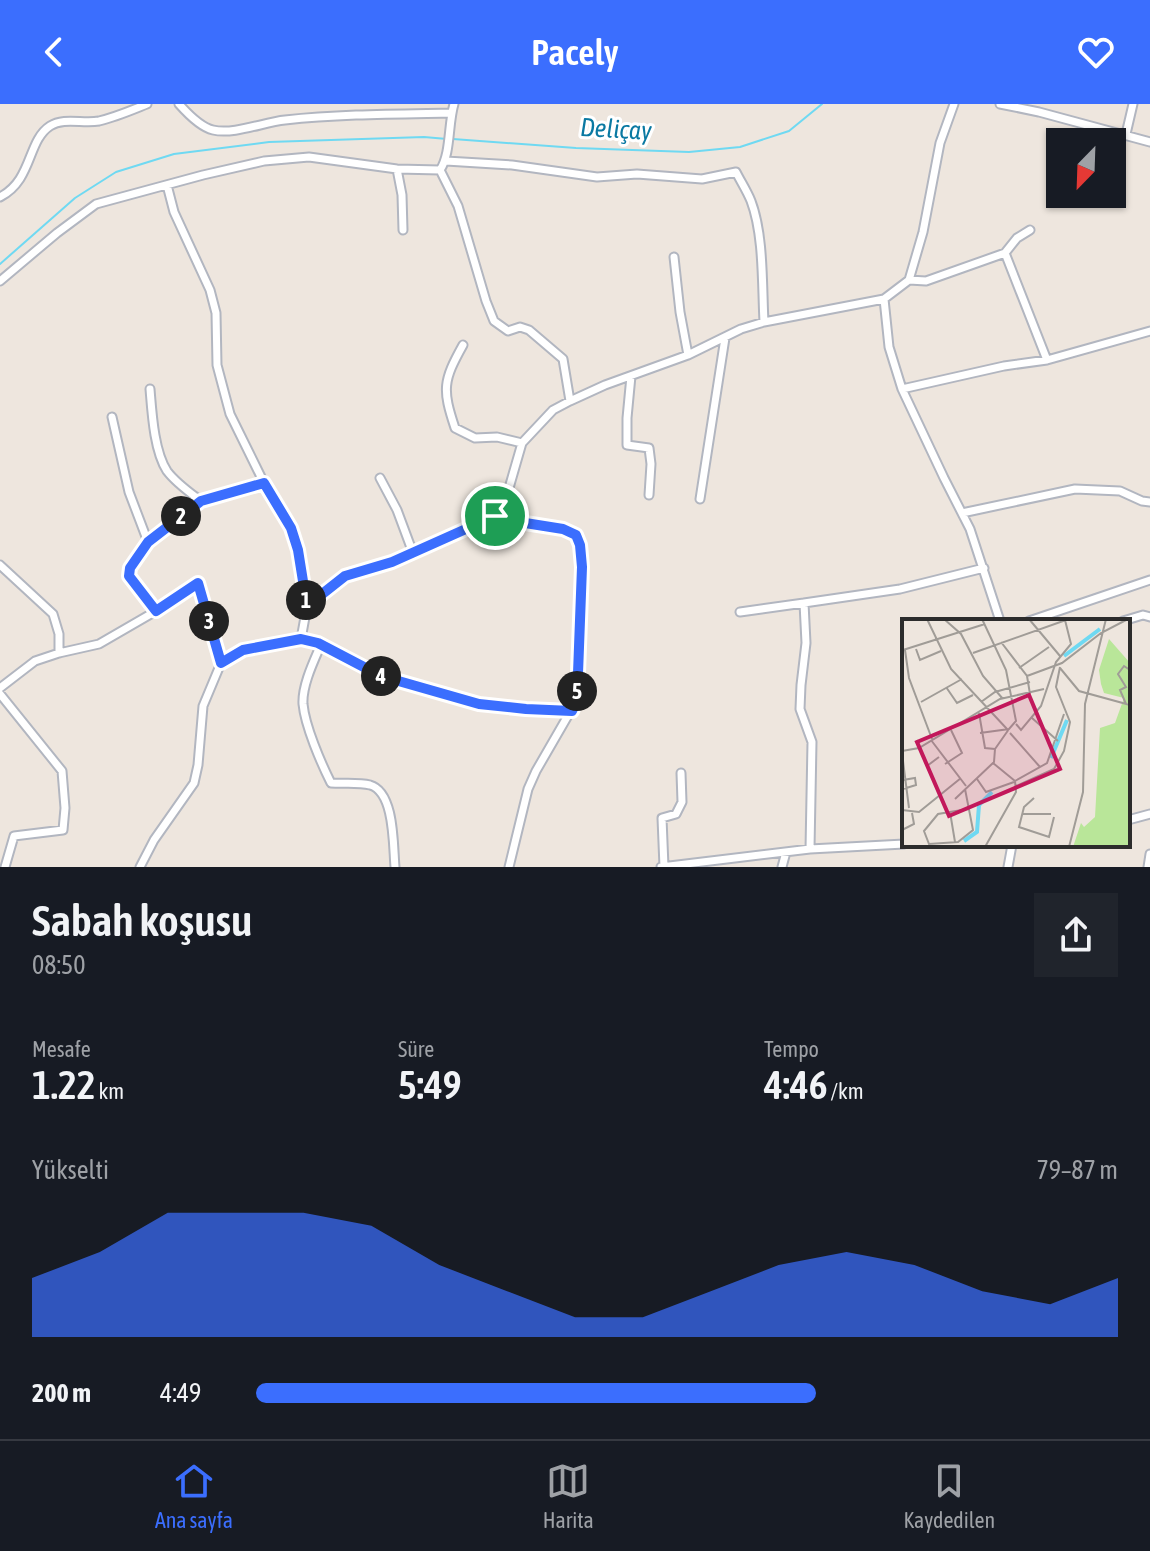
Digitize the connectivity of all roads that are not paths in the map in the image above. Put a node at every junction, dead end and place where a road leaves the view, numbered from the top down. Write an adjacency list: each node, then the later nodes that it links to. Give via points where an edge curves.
1 (147, 104): 14 (street, via 97,122 51,125 22,178)
2 (179, 104): 6 (street, via 215,131 283,120)
3 (954, 104): 19 (street)
4 (1000, 104): 7 (street)
5 (1133, 104): 8 (street)
6 (453, 108): 10 (street)
7 (1102, 128)
8 (1126, 134): 9 (street)
9 (1150, 142)
10 (446, 157): 12 (street); 22 (street, via 597,177 702,179 736,172 756,220)
11 (397, 169): 12 (street); 13 (street, via 309,157 264,161); 15 (street)
12 (440, 170): 31 (street, via 458,206 494,321 508,331 529,330 563,359)
13 (167, 185): 20 (street, via 96,204); 35 (street, via 210,290 217,365 230,414)
14 (0, 197)
15 (403, 230)
16 (1030, 230): 17 (street)
17 (1005, 253): 19 (street, via 926,281); 27 (street)
18 (674, 257): 26 (street)
19 (909, 280): 21 (street)
20 (0, 281)
21 (884, 299): 22 (street); 30 (street, via 889,347)
22 (764, 322): 24 (street)
23 (1150, 331): 27 (street)
24 (725, 338): 26 (street); 37 (street)
25 (463, 345): 33 (street, via 445,391 455,428 475,438)
26 (688, 355): 28 (street)
27 (1047, 360): 30 (street)
28 (631, 376): 31 (street); 36 (street, via 627,445 649,448)
29 (150, 389): 38 (street, via 153,430 165,468)
30 (902, 389): 40 (street)
31 (570, 401): 33 (street, via 553,410)
32 (112, 417): 42 (street, via 129,492)
33 (522, 443): 41 (street)
34 (380, 478): 43 (street)
35 (264, 483): 38 (street); 48 (street, via 291,528)
36 (649, 495)
37 (700, 499)
38 (201, 501): 42 (street)
39 (1150, 502): 40 (street, via 1120,491 1075,489)
40 (962, 513): 45 (street)
41 (495, 516): 43 (street); 60 (street, via 563,529 576,535 580,545 577,700)
42 (148, 542): 49 (street, via 129,576)
43 (413, 553): 48 (street, via 345,576)
44 (0, 565): 57 (street, via 53,614)
45 (984, 568): 47 (street, via 900,589); 52 (street)
46 (1150, 580): 53 (street)
47 (804, 603): 50 (street); 66 (street, via 800,709 812,742)
48 (307, 606): 55 (street)
49 (156, 611): 57 (street, via 99,644); 58 (street, via 198,583)
50 (740, 612)
51 (1150, 617): 54 (street)
52 (999, 619)
53 (1035, 619)
54 (1130, 619)
55 (301, 639): 56 (street); 58 (street, via 243,650)
56 (318, 643): 60 (street, via 381,676 467,700); 72 (street, via 303,703 308,724 331,783 372,785 382,793 389,809)
57 (59, 653): 59 (street, via 35,661)
58 (221, 663): 71 (street, via 203,706 194,783)
59 (0, 691): 70 (street, via 62,771 65,808 63,830 14,836)
60 (572, 711): 73 (street, via 528,789)
61 (681, 773): 74 (street, via 682,802 676,814 662,818)
62 (1150, 814): 63 (street)
63 (1130, 819)
64 (902, 844): 66 (street)
65 (1012, 847): 76 (street)
66 (810, 849): 67 (street)
67 (786, 852): 69 (street); 75 (street)
68 (1150, 854): 77 (street)
69 (728, 863): 74 (street)
70 (5, 867)
71 (140, 867)
72 (395, 867)
73 (509, 867)
74 (663, 867)
75 (782, 867)
76 (1008, 867)
77 (1148, 867)

